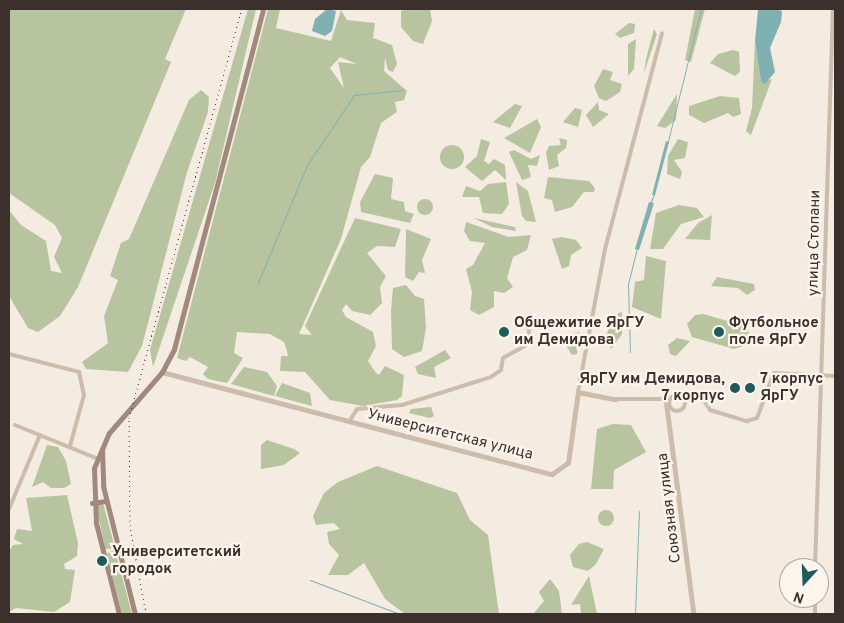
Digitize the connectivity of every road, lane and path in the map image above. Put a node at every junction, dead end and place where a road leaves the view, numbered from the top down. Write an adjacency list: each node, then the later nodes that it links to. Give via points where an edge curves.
1 (263, 9): 6 (main road, via 174,349)
2 (833, 9): 7 (street, улица Стопани)
3 (662, 32): 9 (street, via 605,249)
4 (528, 322): 13 (street, via 530,343 503,358 501,370 491,377 402,405 357,409)
5 (9, 354): 16 (street, via 79,372 84,395)
6 (162, 372): 13 (street, Университетская улица); 17 (main road)
7 (824, 375): 8 (street); 10 (street, via 774,374 757,418 747,421 710,410 701,396); 22 (street, улица Стопани)
8 (835, 376)
9 (578, 392): 11 (street, via 615,399); 13 (street, Университетская улица, via 568,463 552,474)
10 (684, 398): 11 (street, via 678,394); 12 (street, via 681,410)
11 (668, 399): 12 (street, Союзная улица)
12 (670, 405): 25 (street, Союзная улица)
13 (348, 422)
14 (15, 425): 15 (street)
15 (40, 435): 16 (street); 21 (street)
16 (70, 446): 18 (street)
17 (103, 446): 18 (main road); 19 (main road)
18 (96, 458): 20 (main road)
19 (106, 502): 20 (main road); 24 (main road)
20 (92, 503): 23 (main road)
21 (9, 509)
22 (815, 558)
23 (119, 614)
24 (135, 614)
25 (694, 614)

